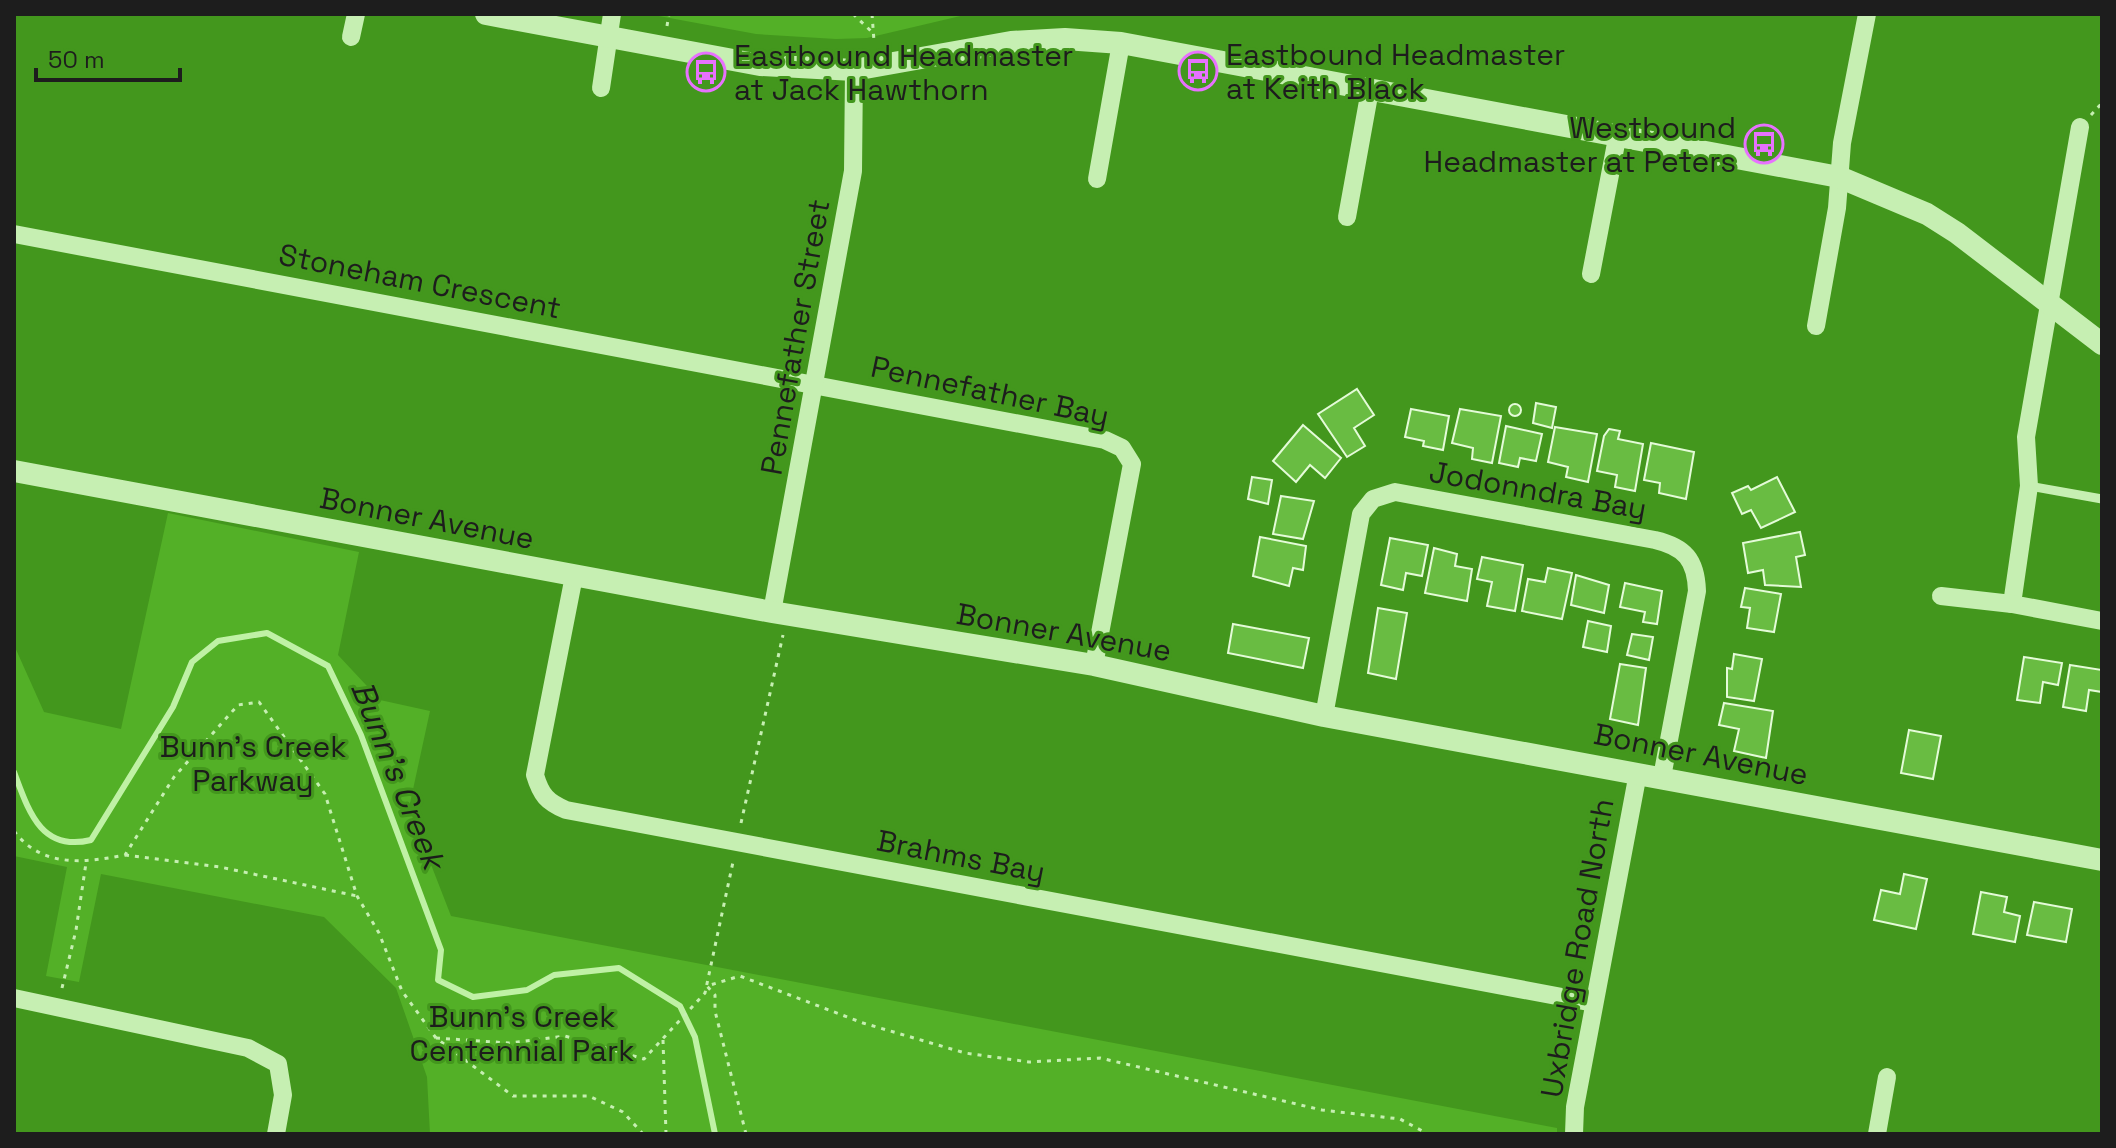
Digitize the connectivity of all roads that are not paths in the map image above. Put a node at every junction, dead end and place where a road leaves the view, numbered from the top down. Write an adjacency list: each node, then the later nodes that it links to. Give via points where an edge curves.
1 (356, 14): 5 (street)
2 (486, 14): 6 (street)
3 (612, 14): 6 (street)
4 (1867, 14): 13 (street)
5 (351, 37)
6 (608, 37): 8 (street, via 760,65); 9 (street)
7 (1121, 43): 8 (street, via 1011,42); 10 (street); 14 (street)
8 (854, 70): 21 (street, Pennefather Street, via 853,171)
9 (601, 88)
10 (1370, 90): 12 (street); 15 (street)
11 (2080, 127): 18 (street)
12 (1618, 133): 13 (street); 17 (street)
13 (1839, 177): 18 (street, via 1927,214); 19 (street)
14 (1097, 179)
15 (1347, 217)
16 (14, 234): 21 (street, Stoneham Crescent)
17 (1591, 274)
18 (2048, 305): 20 (street); 23 (street, via 2026,437)
19 (1816, 326)
20 (2102, 344)
21 (816, 383): 28 (street, Pennefather Street); 30 (street, Pennefather Bay, via 1105,440 1122,448 1132,464 1131,485)
22 (14, 471): 25 (street, Bonner Avenue)
23 (2029, 486): 24 (lane); 27 (street)
24 (2102, 499)
25 (574, 576): 28 (street, Bonner Avenue); 36 (street, Brahms Bay, via 535,775 551,804)
26 (1941, 596): 27 (street)
27 (2012, 604): 29 (street)
28 (780, 613): 30 (street, Bonner Avenue)
29 (2102, 621)
30 (1094, 665): 31 (street, Bonner Avenue)
31 (1324, 716): 32 (street, Bonner Avenue); 33 (street, Jodonndra Bay, via 1361,514 1373,499 1395,492 1674,544 1689,556 1697,572 1697,591)
32 (1638, 773): 33 (street, Bonner Avenue); 36 (street, Uxbridge Road North)
33 (1662, 777): 34 (street, Bonner Avenue)
34 (2102, 860)
35 (14, 998): 38 (street, via 248,1048 278,1064 283,1095)
36 (1594, 1003): 39 (street, Uxbridge Road North)
37 (1887, 1077): 40 (street)
38 (276, 1134)
39 (1574, 1134)
40 (1877, 1134)

